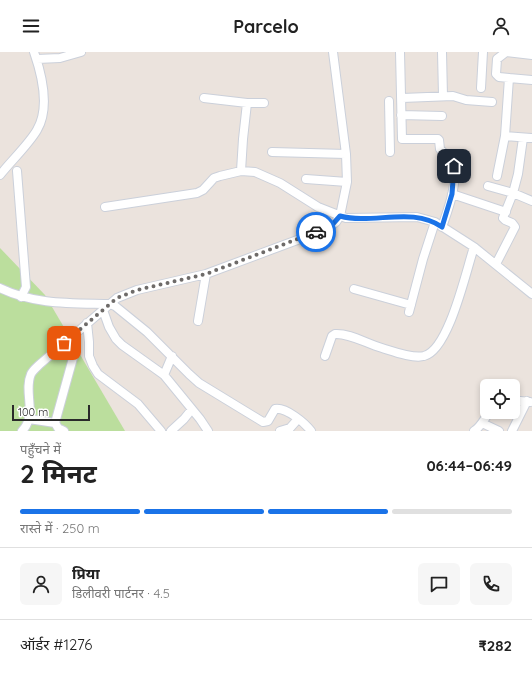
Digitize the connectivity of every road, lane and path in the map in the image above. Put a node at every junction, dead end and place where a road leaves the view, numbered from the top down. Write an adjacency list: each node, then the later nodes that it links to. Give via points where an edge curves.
1 (81, 52): 8 (street, via 60,58)
2 (333, 52): 28 (street)
3 (400, 52): 16 (street)
4 (442, 52): 14 (street)
5 (483, 52): 9 (street)
6 (506, 52): 7 (street); 10 (street, via 499,56)
7 (532, 55)
8 (35, 56): 31 (street, via 44,103 42,116 37,130)
9 (482, 64): 10 (street); 13 (street)
10 (496, 64): 11 (street, via 497,76)
11 (509, 78): 12 (street); 25 (street)
12 (532, 80)
13 (481, 88)
14 (443, 96): 16 (street); 19 (street)
15 (204, 98): 20 (street)
16 (402, 98): 21 (street)
17 (389, 101): 23 (street)
18 (264, 102): 20 (street)
19 (492, 102)
20 (247, 103): 30 (street)
21 (401, 115): 22 (street); 24 (street)
22 (442, 116)
23 (389, 136): 24 (street); 27 (street)
24 (401, 136): 37 (street, via 402,139 439,140 440,149 453,162)
25 (505, 136): 32 (street); 36 (street, via 527,138)
26 (272, 152): 28 (street)
27 (390, 152)
28 (346, 154): 34 (street)
29 (17, 171): 50 (street, via 26,287)
30 (241, 171): 39 (street, via 214,178 197,193); 41 (street, via 262,174 318,207)
31 (0, 175)
32 (497, 176)
33 (306, 179): 34 (street)
34 (347, 182): 41 (street)
35 (488, 186): 36 (street)
36 (513, 193): 38 (street); 40 (street)
37 (452, 194): 40 (street); 43 (street)
38 (532, 201)
39 (105, 207)
40 (506, 212): 45 (street, via 503,218 512,222 514,227)
41 (340, 216): 42 (street, via 417,217); 46 (street, via 331,226)
42 (435, 222): 43 (street); 48 (street, via 410,309)
43 (442, 227): 44 (street)
44 (474, 248): 45 (street); 57 (street, via 450,324 432,353 417,357 335,334)
45 (496, 264): 49 (street)
46 (206, 274): 51 (street, via 137,290 117,298); 53 (street)
47 (0, 288): 50 (street)
48 (354, 289)
49 (532, 294)
50 (21, 297): 51 (street, via 53,302)
51 (110, 304): 52 (street); 56 (street, via 147,332)
52 (103, 310): 54 (street); 58 (street, via 116,339)
53 (198, 322)
54 (87, 323): 55 (street); 68 (street, via 92,366 98,374 138,404)
55 (76, 333): 61 (street, via 31,374); 64 (street)
56 (172, 356): 58 (street); 62 (street, via 199,383 263,422 268,421 273,410 278,408)
57 (325, 356)
58 (164, 375): 60 (street)
59 (529, 401): 75 (street)
60 (192, 408): 69 (street); 70 (street)
61 (29, 419): 64 (street); 66 (street)
62 (298, 419): 71 (street, via 290,428); 72 (street)
63 (484, 419): 65 (street)
64 (55, 423): 67 (street)
65 (482, 423): 73 (street); 74 (street)
66 (22, 431)
67 (64, 431)
68 (161, 431)
69 (171, 431)
70 (208, 431)
71 (280, 431)
72 (311, 431)
73 (474, 431)
74 (499, 431)
75 (512, 431)

